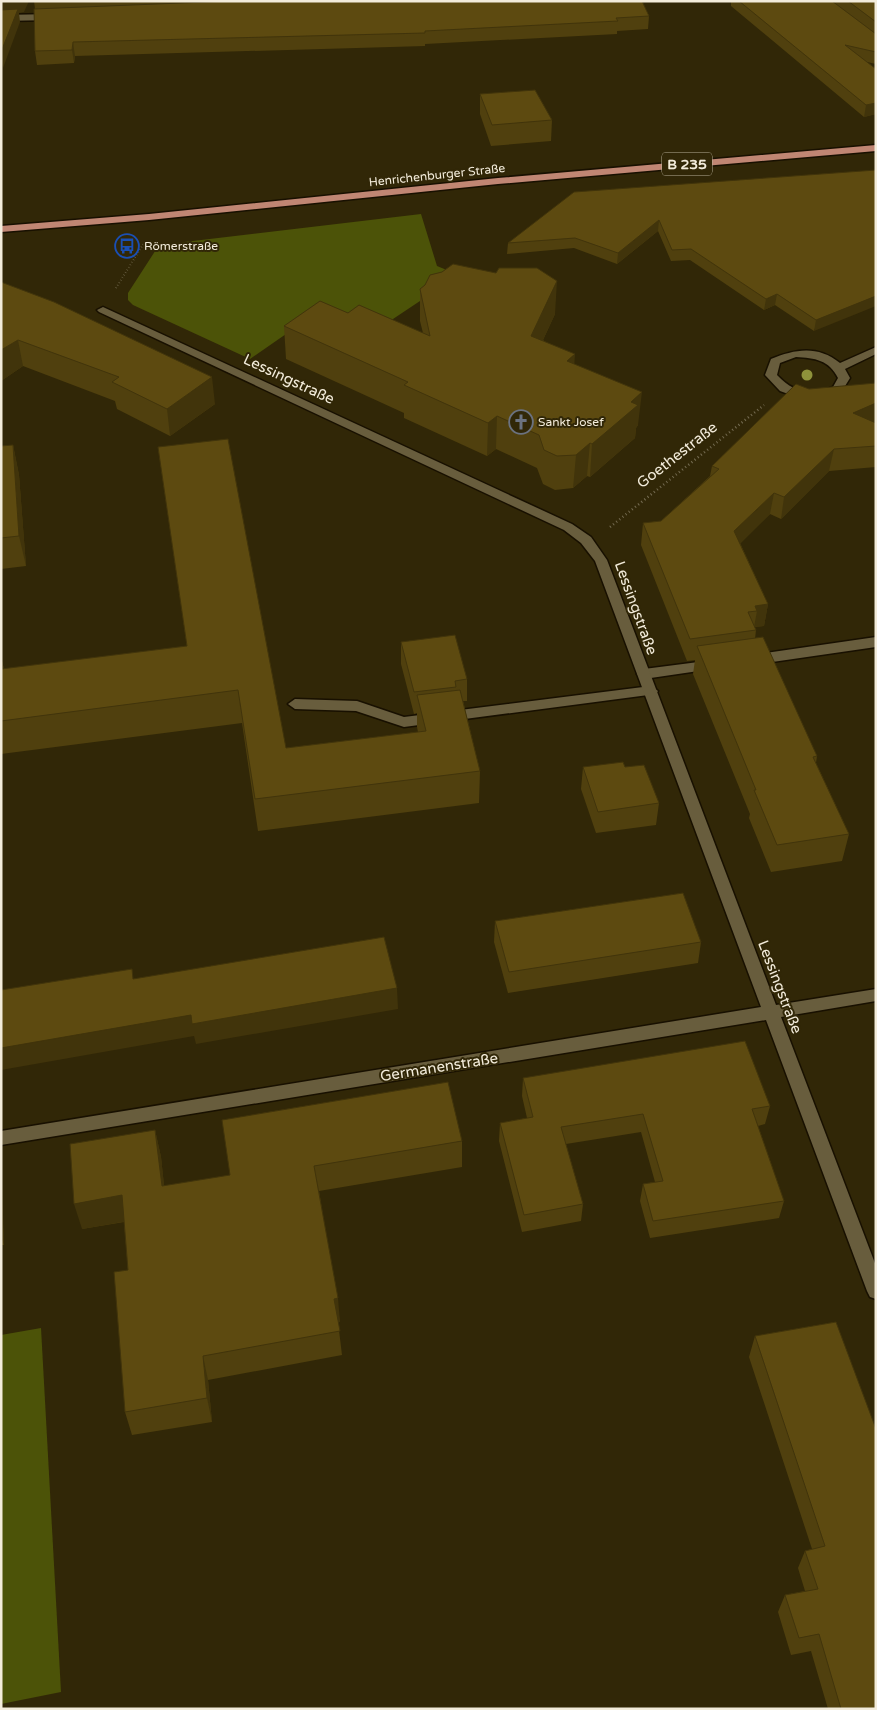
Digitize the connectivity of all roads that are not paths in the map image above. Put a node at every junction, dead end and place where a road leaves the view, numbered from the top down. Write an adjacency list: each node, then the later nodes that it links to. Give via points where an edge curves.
1 (70, 17): 2 (street)
2 (1, 18)
3 (876, 148): 4 (main road, Henrichenburger Straße / B 235)
4 (1, 229)
5 (103, 310): 9 (street, Lessingstraße, via 568,527 586,540 601,560)
6 (876, 350): 7 (street)
7 (840, 367): 7 (street, via 820,356 795,353 775,361 771,375 784,389 802,395 822,395 838,389 844,378)
8 (876, 642): 9 (street)
9 (644, 674): 10 (street, Lessingstraße)
10 (650, 691): 11 (street, via 404,722 357,706); 13 (street, Lessingstraße)
11 (295, 704)
12 (876, 995): 13 (street, Germanenstraße)
13 (773, 1012): 14 (street, Germanenstraße); 15 (street, Lessingstraße)
14 (1, 1138)
15 (876, 1291)

